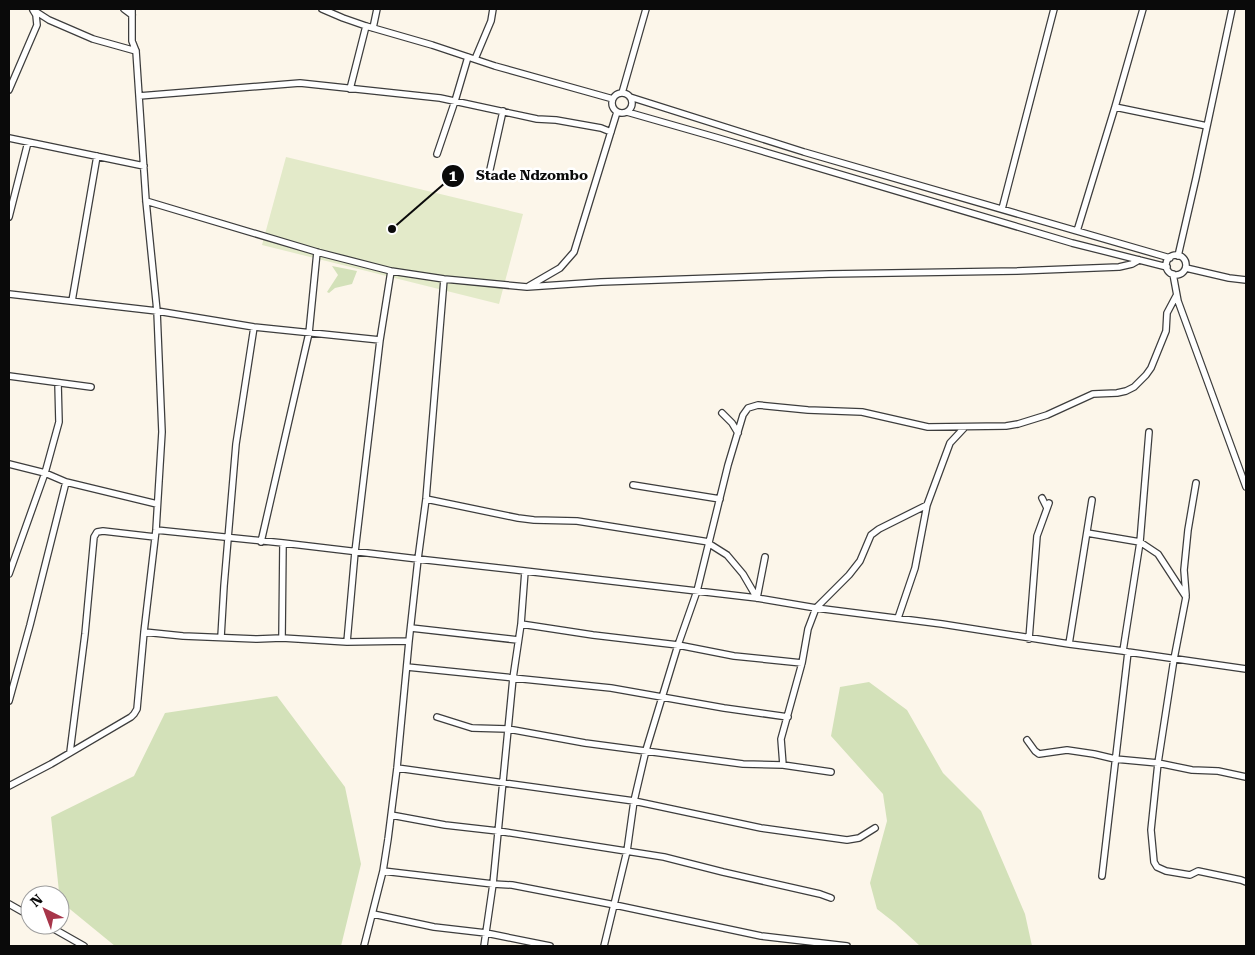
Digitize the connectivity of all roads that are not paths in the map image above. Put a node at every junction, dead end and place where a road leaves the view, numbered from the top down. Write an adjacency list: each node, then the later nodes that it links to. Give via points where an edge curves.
1 (124, 9): 10 (street)
2 (322, 9): 11 (street)
3 (378, 9): 11 (street)
4 (493, 9): 14 (street)
5 (646, 9): 17 (street)
6 (1054, 9): 35 (street)
7 (1143, 9): 22 (street)
8 (1232, 9): 26 (street)
9 (33, 10): 12 (street, via 94,39); 16 (street, via 37,25)
10 (132, 12): 12 (street, via 132,41)
11 (370, 27): 13 (street); 15 (street)
12 (136, 51): 18 (street)
13 (468, 57): 14 (street); 21 (street)
14 (474, 59): 20 (street)
15 (350, 89): 18 (street, via 290,83); 21 (street)
16 (9, 90)
17 (622, 93): 19 (street); 20 (street)
18 (139, 96): 32 (street)
19 (630, 97): 25 (street, via 632,105); 35 (street, via 804,152)
20 (613, 99): 24 (street, via 613,108)
21 (455, 101): 23 (street); 30 (street)
22 (1116, 107): 26 (street); 37 (street)
23 (503, 111): 27 (street); 33 (street)
24 (617, 112): 25 (street); 27 (street)
25 (627, 112): 41 (street)
26 (1207, 126): 39 (street)
27 (611, 132): 48 (street, via 574,252 560,268)
28 (9, 138): 29 (street)
29 (28, 142): 31 (street); 36 (street)
30 (437, 154)
31 (97, 156): 32 (street); 51 (street)
32 (144, 166): 34 (street)
33 (488, 174)
34 (146, 201): 38 (street); 52 (street)
35 (1002, 209): 37 (street)
36 (9, 217)
37 (1077, 231): 40 (street)
38 (318, 252): 44 (street); 54 (street)
39 (1178, 256): 40 (street); 43 (street, via 1184,260)
40 (1170, 258): 42 (street)
41 (1139, 260): 42 (street); 48 (street, via 1118,267 829,274)
42 (1167, 267): 45 (street)
43 (1186, 268): 45 (street, via 1182,273); 47 (street)
44 (391, 271): 46 (street); 55 (street)
45 (1173, 274): 50 (street)
46 (444, 279): 48 (street); 71 (street)
47 (1246, 280)
48 (527, 287)
49 (9, 294): 51 (street)
50 (1176, 296): 60 (street, via 1167,313 1166,331 1151,368 1134,387 1117,393 1093,394 1018,424); 68 (street)
51 (72, 301): 52 (street)
52 (157, 311): 53 (street); 73 (street, via 162,432)
53 (254, 327): 54 (street); 77 (street, via 236,444)
54 (309, 333): 55 (street); 78 (street)
55 (380, 340): 82 (street)
56 (9, 376): 57 (street)
57 (58, 383): 58 (street); 64 (street, via 59,422)
58 (91, 387)
59 (722, 413): 62 (street)
60 (965, 427): 62 (street, via 924,427 862,412 758,405 745,411); 74 (street, via 950,443)
61 (1149, 432): 80 (street)
62 (738, 433): 70 (street)
63 (9, 464): 64 (street)
64 (44, 473): 65 (street); 86 (street)
65 (66, 482): 73 (street); 110 (street)
66 (1196, 483): 88 (street, via 1184,570)
67 (633, 485): 70 (street)
68 (1246, 487)
69 (1042, 498): 97 (street, via 1048,505 1037,536)
70 (720, 499): 79 (street)
71 (426, 500): 79 (street, via 518,518 577,521); 84 (street)
72 (1092, 500): 75 (street)
73 (157, 504): 76 (street)
74 (927, 505): 90 (street, via 873,533 857,565); 91 (street, via 916,568)
75 (1087, 533): 80 (street); 101 (street)
76 (155, 534): 77 (street); 94 (street); 116 (street, via 103,531 94,537)
77 (228, 538): 78 (street); 95 (street)
78 (261, 542): 81 (street)
79 (709, 542): 87 (street); 89 (street, via 728,556)
80 (1140, 542): 88 (street, via 1158,554); 103 (street)
81 (283, 543): 82 (street); 96 (street)
82 (354, 552): 84 (street); 100 (street)
83 (765, 557): 89 (street)
84 (418, 560): 85 (street); 93 (street)
85 (525, 571): 87 (street); 92 (street)
86 (9, 574)
87 (697, 591): 89 (street); 102 (street)
88 (1186, 597): 104 (street)
89 (757, 598): 90 (street)
90 (816, 608): 91 (street); 105 (street, via 808,629)
91 (898, 618): 97 (street)
92 (521, 624): 98 (street); 102 (street)
93 (411, 628): 98 (street); 99 (street)
94 (144, 632): 95 (street); 116 (street, via 134,714)
95 (221, 637): 96 (street)
96 (282, 638): 100 (street)
97 (1029, 639): 101 (street)
98 (518, 640): 108 (street)
99 (409, 641): 100 (street); 106 (street)
100 (346, 642)
101 (1068, 644): 103 (street)
102 (678, 645): 105 (street); 109 (street)
103 (1126, 652): 104 (street); 117 (street)
104 (1174, 659): 107 (street); 118 (street)
105 (802, 664): 112 (street)
106 (407, 666): 108 (street); 120 (street)
107 (1246, 669)
108 (513, 678): 109 (street, via 611,688); 113 (street)
109 (661, 697): 112 (street); 115 (street)
110 (9, 702)
111 (437, 717): 113 (street, via 472,728)
112 (788, 717): 119 (street, via 782,739)
113 (508, 729): 115 (street); 123 (street)
114 (1027, 740): 117 (street, via 1039,754 1067,750)
115 (646, 750): 119 (street, via 743,764); 125 (street)
116 (70, 752): 124 (street)
117 (1115, 759): 118 (street); 131 (street)
118 (1158, 763): 122 (street); 132 (street, via 1151,830 1157,868 1190,875 1198,871)
119 (783, 765): 121 (street)
120 (397, 768): 123 (street); 126 (street)
121 (831, 772)
122 (1246, 777)
123 (503, 783): 125 (street); 128 (street)
124 (9, 786)
125 (634, 800): 127 (street, via 761,828 846,840 859,838); 129 (street)
126 (391, 815): 128 (street); 130 (street)
127 (875, 828)
128 (498, 831): 129 (street); 133 (street)
129 (627, 852): 134 (street, via 664,857); 136 (street)
130 (383, 870): 133 (street); 138 (street)
131 (1102, 876)
132 (1246, 882)
133 (493, 884): 136 (street, via 528,887); 139 (street)
134 (831, 898)
135 (9, 904): 137 (street)
136 (615, 905): 145 (street); 146 (street, via 761,936)
137 (20, 910)
138 (373, 914): 139 (street, via 434,927); 142 (street)
139 (486, 933): 143 (street); 144 (street)
140 (65, 935): 141 (street)
141 (84, 946)
142 (364, 946)
143 (484, 946)
144 (550, 946)
145 (604, 946)
146 (847, 946)

